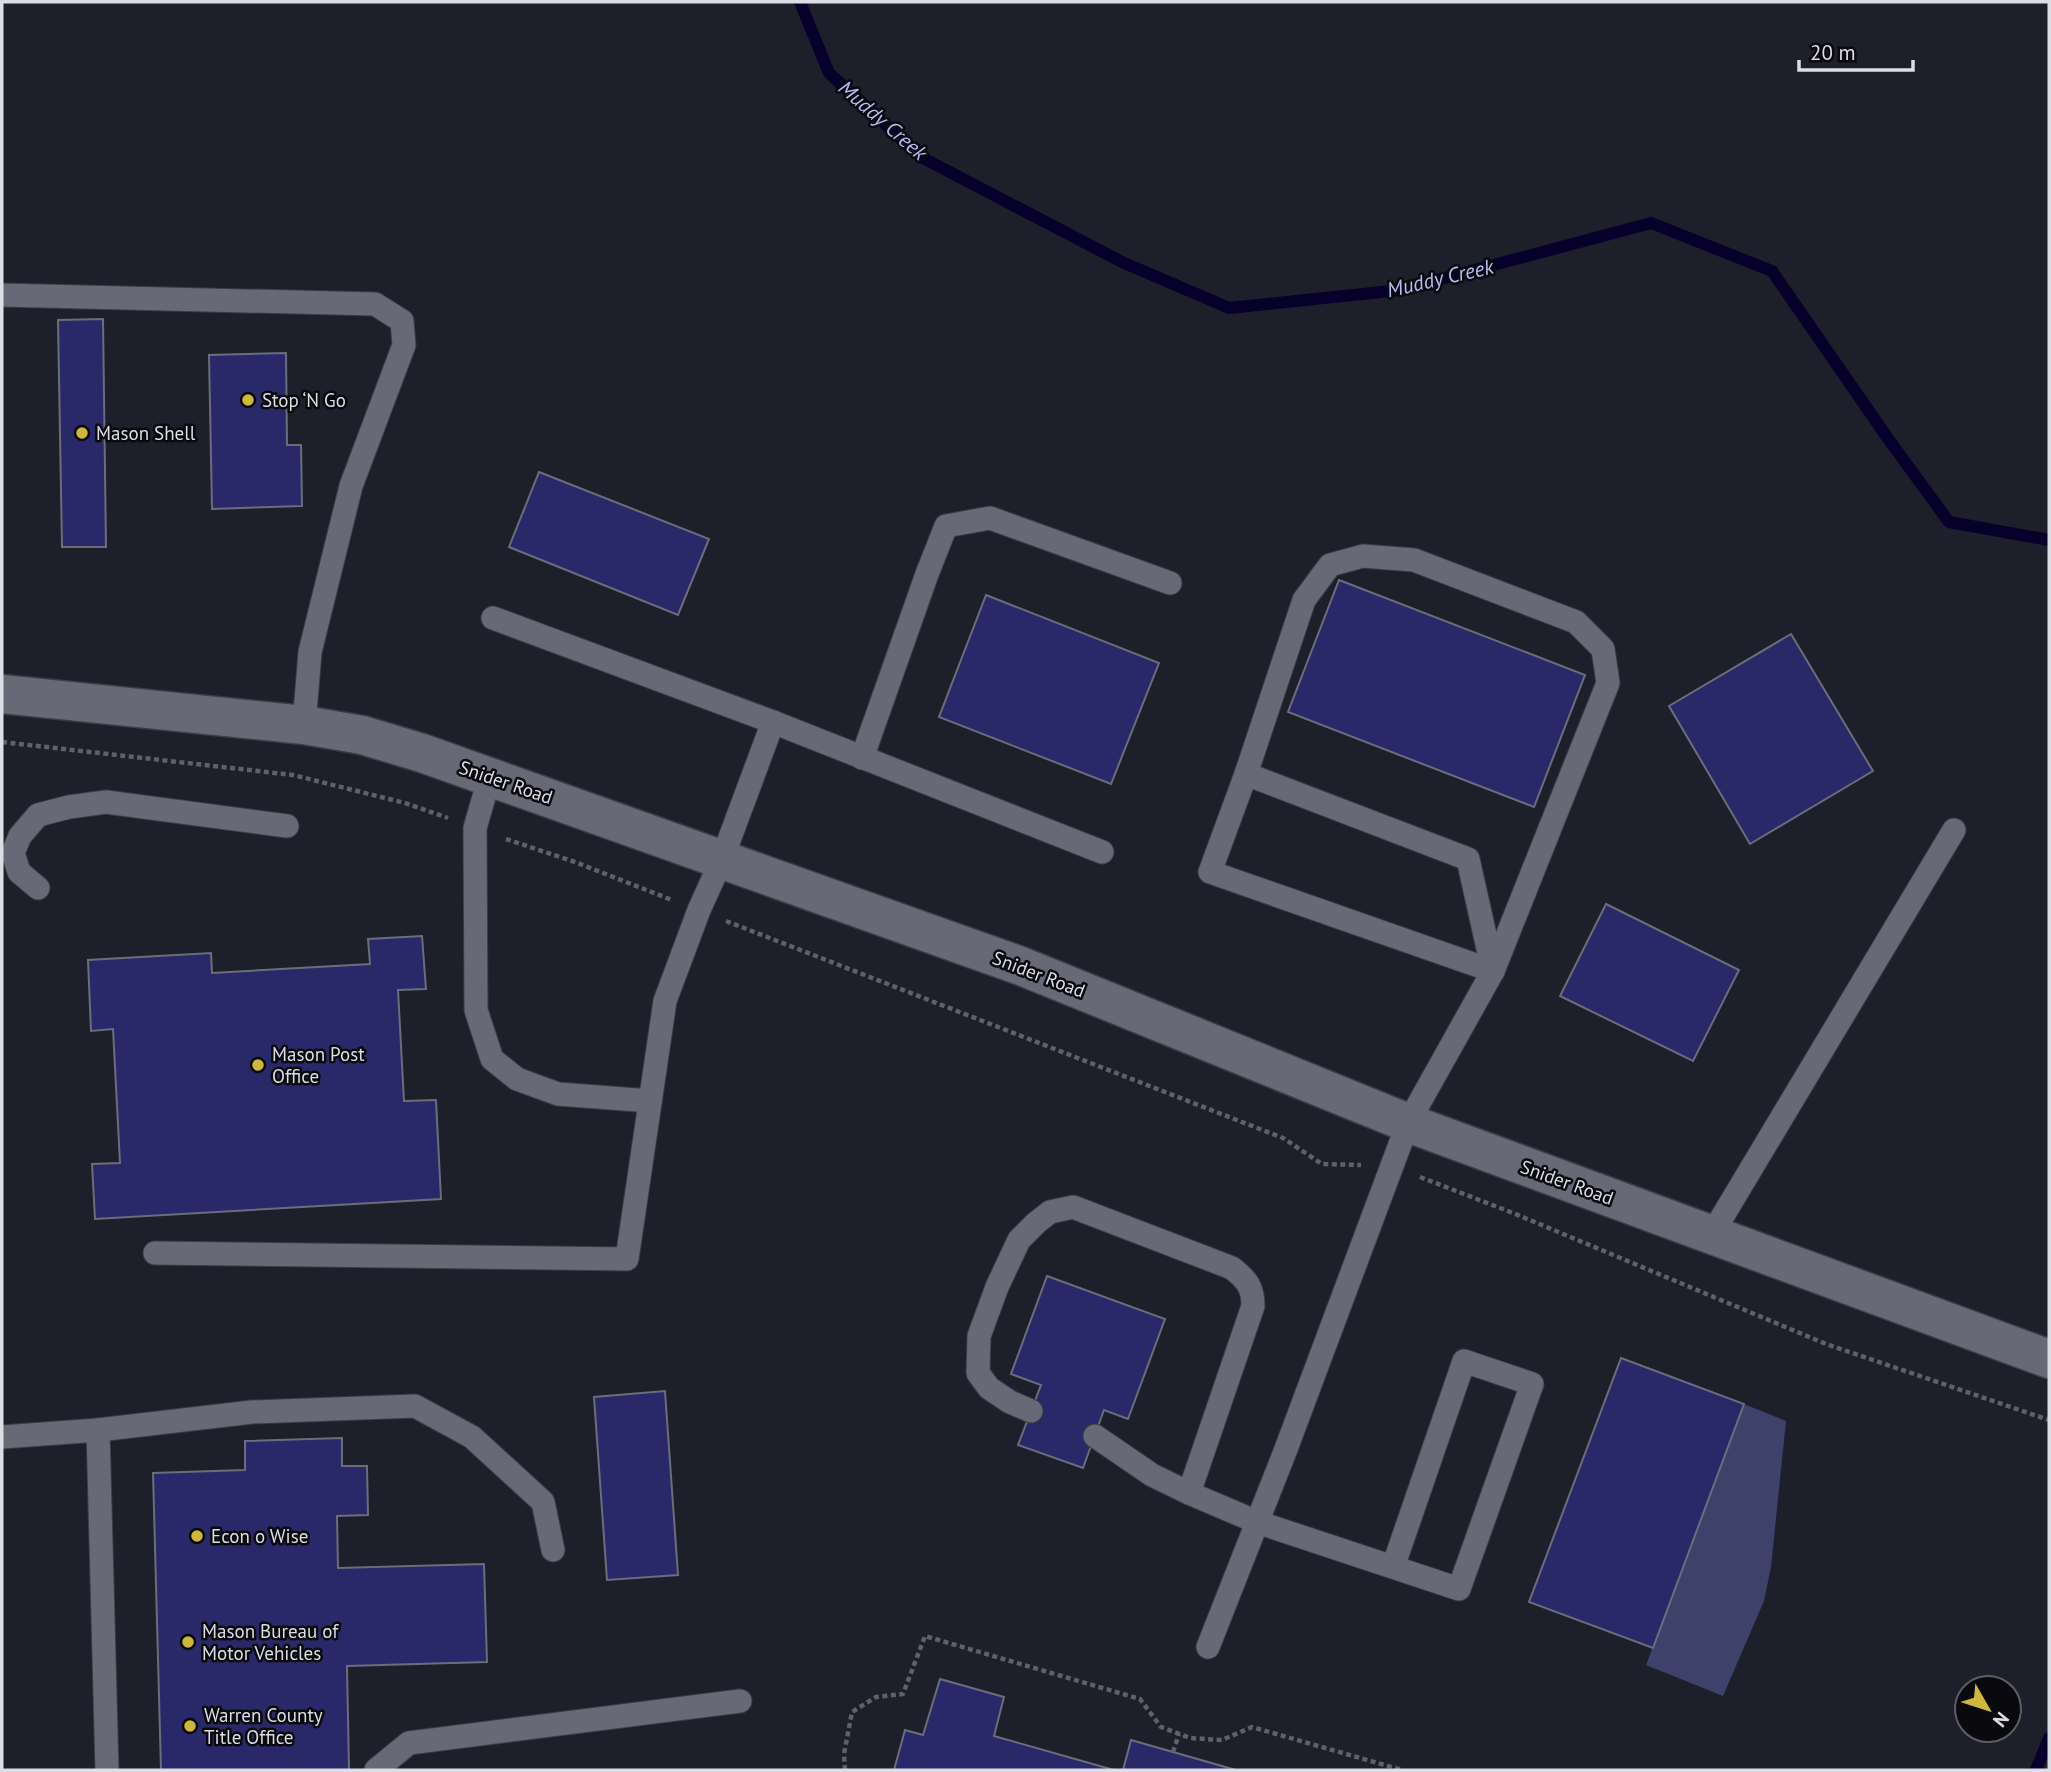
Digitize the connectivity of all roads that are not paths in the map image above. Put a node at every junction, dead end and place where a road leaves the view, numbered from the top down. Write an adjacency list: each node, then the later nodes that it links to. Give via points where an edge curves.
1 (2, 295): 6 (lane, via 375,304 402,321 404,345 351,486 310,652)
2 (1170, 583): 7 (lane, via 990,518 946,526)
3 (493, 618): 5 (lane)
4 (2, 694): 6 (street, Snider Road)
5 (773, 722): 7 (lane); 13 (lane)
6 (304, 725): 9 (street, Snider Road, via 362,735)
7 (862, 758): 12 (lane)
8 (1245, 774): 15 (lane, via 1468,859); 15 (lane, via 1210,872); 15 (lane, via 1304,600 1330,565 1363,556 1413,560 1576,622 1603,649 1608,682)
9 (490, 776): 13 (street, Snider Road); 16 (lane, via 475,828 476,1010 492,1059 517,1079 558,1094)
10 (286, 826): 14 (lane, via 106,802 69,807 38,815 13,853 19,872)
11 (1954, 830): 18 (lane)
12 (1102, 852)
13 (722, 859): 16 (lane, via 665,1001); 17 (street, Snider Road, via 1021,966)
14 (38, 888)
15 (1493, 971): 17 (lane)
16 (650, 1101): 19 (lane, via 627,1259)
17 (1408, 1124): 18 (street, Snider Road); 26 (lane)
18 (1712, 1234): 20 (street, Snider Road)
19 (155, 1253)
20 (2049, 1359)
21 (1031, 1411): 25 (lane, via 989,1388 978,1373 979,1336 1019,1240 1050,1212 1073,1208 1232,1268 1253,1293 1253,1306)
22 (98, 1430): 24 (lane); 27 (lane, via 252,1412 415,1406 472,1437 543,1502); 31 (lane)
23 (1095, 1436): 25 (lane, via 1152,1475)
24 (2, 1437)
25 (1189, 1493): 26 (lane)
26 (1257, 1522): 28 (lane); 29 (lane)
27 (553, 1550)
28 (1393, 1567): 28 (lane, via 1460,1589 1532,1384 1464,1361)
29 (1208, 1647)
30 (740, 1701): 32 (lane, via 409,1743)
31 (107, 1770)
32 (376, 1770)

